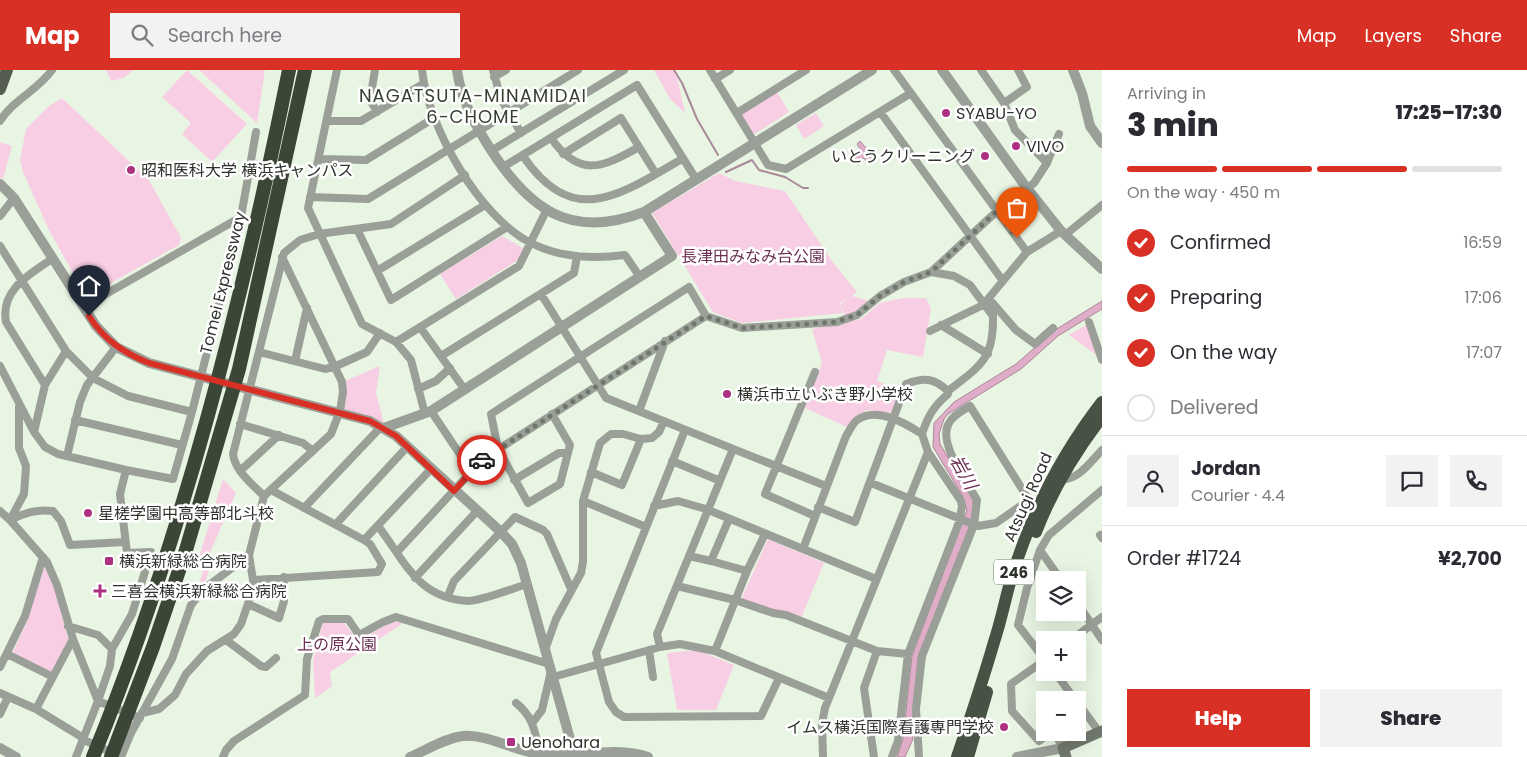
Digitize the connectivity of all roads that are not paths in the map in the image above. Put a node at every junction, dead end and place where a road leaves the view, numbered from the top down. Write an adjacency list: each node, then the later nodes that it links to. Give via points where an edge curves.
1 (7, 70): 24 (main road)
2 (52, 70): 32 (street)
3 (290, 70): 242 (highway, Tomei Expressway, via 217,380 169,543 117,700)
4 (305, 70): 228 (highway, Tomei Expressway, via 239,369)
5 (337, 70): 33 (street)
6 (375, 70): 27 (street, via 370,100)
7 (422, 70): 23 (street)
8 (457, 70): 34 (street, via 466,106)
9 (506, 70): 21 (street)
10 (578, 70): 28 (street)
11 (624, 70): 36 (street)
12 (710, 70): 22 (street)
13 (730, 70): 22 (street)
14 (806, 70): 29 (street)
15 (872, 70): 39 (street)
16 (894, 70): 25 (street)
17 (942, 70): 54 (street)
18 (980, 70): 26 (street)
19 (1018, 70): 26 (street, via 1027,87)
20 (1073, 70): 40 (street, via 1090,126)
21 (493, 74): 28 (street)
22 (715, 79): 29 (street)
23 (423, 84): 27 (street); 31 (street)
24 (0, 90)
25 (912, 93): 30 (street); 61 (street)
26 (1004, 103): 48 (street, via 1015,130)
27 (377, 112): 33 (street, via 361,122)
28 (508, 112): 34 (street); 36 (street)
29 (737, 113): 39 (street)
30 (881, 113): 39 (street, via 786,169 768,165); 68 (street)
31 (434, 118): 42 (street); 46 (street, via 366,160)
32 (0, 121)
33 (327, 121): 46 (street)
34 (479, 130): 42 (street); 49 (street)
35 (256, 132): 63 (street)
36 (521, 133): 43 (street)
37 (1059, 134): 48 (street)
38 (551, 138): 44 (street); 45 (street); 47 (street, via 637,85)
39 (754, 142): 52 (street)
40 (1102, 143)
41 (639, 146): 44 (street, via 597,166 582,165); 44 (street, via 622,118); 50 (street)
42 (450, 148): 51 (street); 55 (street, via 368,199)
43 (496, 148)
44 (563, 154)
45 (523, 156): 49 (street); 50 (street, via 551,187 582,198 613,196)
46 (319, 158): 55 (street)
47 (682, 159): 50 (street); 52 (street)
48 (1048, 162): 54 (street)
49 (503, 168): 59 (street, via 521,191)
50 (656, 174)
51 (465, 175): 58 (street); 65 (street, via 391,224)
52 (696, 179): 60 (street)
53 (0, 184): 56 (street)
54 (1028, 189): 61 (street); 66 (street)
55 (310, 197): 67 (street, via 308,208)
56 (14, 198): 62 (street); 74 (street)
57 (1102, 204): 66 (street)
58 (485, 205): 64 (street); 76 (street)
59 (546, 211): 60 (street, via 582,222 601,223); 69 (street)
60 (644, 212): 78 (street, via 672,256)
61 (996, 212): 68 (street); 71 (street)
62 (0, 216)
63 (241, 218): 83 (street); 117 (street)
64 (507, 227): 69 (street); 76 (street, via 391,300)
65 (357, 229): 67 (street); 76 (street)
66 (1063, 233): 71 (street); 75 (street)
67 (319, 234): 73 (street, via 300,240); 92 (street, via 362,324)
68 (969, 237): 77 (street); 80 (street)
69 (530, 243): 72 (street, via 556,253); 88 (street, via 519,266)
70 (0, 246): 79 (street)
71 (1027, 252): 80 (street)
72 (577, 256): 78 (street, via 625,255); 81 (street, via 574,274)
73 (282, 257): 84 (street); 97 (street)
74 (52, 259): 79 (street); 83 (street)
75 (1102, 269)
76 (377, 270)
77 (931, 272): 82 (street, via 954,276); 85 (street, via 904,282 857,315 837,322 742,328)
78 (640, 277): 89 (street)
79 (21, 280): 96 (street); 108 (street, via 9,296 6,322)
80 (1003, 281): 82 (street)
81 (541, 294): 89 (street); 99 (street)
82 (987, 301): 87 (street); 90 (street, via 1035,344); 98 (street, via 993,316)
83 (83, 307): 95 (street)
84 (307, 308): 102 (street); 104 (street)
85 (706, 316): 93 (street); 100 (street, via 690,287)
86 (1089, 322): 101 (street)
87 (941, 325): 91 (street); 98 (street)
88 (420, 327): 94 (street); 99 (street)
89 (562, 327): 100 (street); 111 (street)
90 (1053, 328)
91 (930, 331)
92 (380, 333): 94 (street); 104 (street, via 367,352)
93 (665, 341): 109 (street); 116 (street)
94 (396, 342): 110 (street, via 411,360)
95 (116, 347): 107 (street); 115 (street, via 149,363)
96 (66, 351): 107 (street); 108 (street)
97 (259, 352): 102 (street); 124 (street)
98 (988, 354): 112 (street)
99 (441, 356): 105 (street)
100 (581, 357): 109 (street); 133 (street, via 490,412)
101 (1102, 360)
102 (295, 361): 104 (street, via 324,369)
103 (0, 366): 114 (street)
104 (334, 367): 115 (street, via 342,382)
105 (450, 368): 110 (street, via 436,381); 111 (street)
106 (815, 372): 141 (street)
107 (93, 378): 117 (street, via 128,396); 121 (street)
108 (45, 385): 127 (street)
109 (599, 385): 116 (street, via 606,398); 119 (street)
110 (418, 388): 118 (street)
111 (472, 388): 118 (street)
112 (948, 391): 122 (street, via 932,379 906,384); 128 (street, via 934,406)
113 (1102, 402): 158 (highway, Atsugi Road / 246, via 1073,440)
114 (19, 407): 127 (street); 168 (street, via 19,448 26,466 24,494)
115 (340, 411): 125 (street); 136 (street, via 331,434)
116 (639, 411): 123 (street)
117 (192, 412): 131 (street)
118 (428, 412): 125 (street); 145 (street)
119 (552, 414): 133 (street); 138 (street, via 570,445)
120 (1102, 417): 147 (highway, Atsugi Road / 246)
121 (75, 420): 131 (street); 139 (street)
122 (894, 420): 128 (street); 150 (street); 151 (street, via 870,415 856,421 846,436)
123 (664, 421): 126 (street); 130 (street, via 652,438)
124 (240, 424): 129 (street); 144 (street, via 233,454)
125 (384, 428): 132 (street); 161 (street, via 378,430)
126 (685, 430): 134 (street); 140 (street)
127 (34, 432): 139 (street, via 45,447)
128 (922, 434): 137 (street)
129 (279, 435): 136 (street, via 302,443); 144 (street)
130 (641, 439): 146 (street, via 611,434 600,443); 146 (street, via 622,485)
131 (182, 445): 143 (street, via 173,479)
132 (407, 447): 142 (street); 169 (street)
133 (498, 449): 145 (street); 148 (street)
134 (733, 449): 141 (street); 149 (street)
135 (1102, 450): 147 (street, via 1082,471 1066,480)
136 (313, 451): 152 (street)
137 (928, 452): 156 (street); 167 (street, via 961,501)
138 (568, 453): 148 (street, via 559,453); 148 (street, via 560,484 528,503)
139 (67, 456): 143 (street)
140 (672, 461): 149 (street); 159 (street)
141 (776, 467): 151 (street); 165 (street, via 765,494)
142 (431, 469): 154 (street); 171 (street)
143 (126, 470): 176 (street, via 120,494)
144 (240, 471): 155 (street)
145 (471, 471): 154 (street)
146 (591, 472): 157 (street)
147 (1061, 479): 253 (highway, Atsugi Road / 246, via 1028,555)
148 (514, 480)
149 (718, 480): 162 (street)
150 (871, 483): 156 (street); 160 (street, via 855,522)
151 (826, 486): 160 (street)
152 (271, 490): 155 (street); 161 (street)
153 (1102, 490): 178 (street, via 1049,535)
154 (454, 491): 164 (street); 179 (street)
155 (264, 496): 180 (street)
156 (909, 498): 167 (street); 188 (street)
157 (583, 501): 172 (street); 192 (street, via 583,562 581,573)
158 (1034, 503): 170 (street, via 996,523); 170 (street, via 970,406 953,417 945,435 947,448 977,500); 252 (highway, Atsugi Road / 246, via 995,641)
159 (654, 506): 162 (street, via 678,501); 172 (street)
160 (818, 507): 165 (street)
161 (304, 508): 169 (street)
162 (706, 509): 166 (street); 181 (street)
163 (0, 511): 168 (street)
164 (477, 511): 173 (street); 187 (street)
165 (816, 516): 177 (street)
166 (729, 519): 174 (street); 183 (street)
167 (961, 519): 170 (street); 213 (street)
168 (10, 520): 176 (street, via 24,513 53,511 70,545); 182 (street)
169 (336, 524): 175 (street)
170 (974, 524): 251 (street, via 922,656 916,709)
171 (378, 526): 175 (street); 179 (street)
172 (646, 527): 215 (street, via 596,653)
173 (501, 532): 190 (street, via 512,544 522,564); 192 (street, via 515,516 543,530); 193 (street, via 454,581)
174 (765, 534): 177 (street); 184 (street)
175 (364, 540): 186 (street, via 382,564 378,572)
176 (125, 542): 207 (street, via 127,553 151,552 132,614)
177 (803, 549): 188 (street)
178 (1040, 550): 185 (street); 206 (street, via 1018,625)
179 (397, 552): 187 (street)
180 (250, 555): 189 (street); 228 (street, via 204,588 191,605 172,659)
181 (689, 556): 183 (street); 191 (street)
182 (43, 557): 199 (street, via 57,585); 212 (street, via 25,616)
183 (711, 561): 184 (street)
184 (747, 571): 194 (street)
185 (1055, 571)
186 (284, 577): 189 (street); 195 (street, via 284,601 278,618)
187 (415, 578): 193 (street, via 426,588)
188 (876, 578): 204 (street)
189 (254, 580): 195 (street)
190 (527, 584): 193 (street, via 470,601); 208 (street)
191 (677, 586): 194 (street); 205 (street, via 656,634)
192 (571, 589): 208 (street)
193 (448, 596)
194 (735, 600): 204 (street, via 786,614); 211 (street)
195 (248, 604): 202 (street, via 241,624)
196 (1086, 616): 198 (street)
197 (1102, 617): 198 (street)
198 (1092, 625): 200 (street); 203 (street)
199 (68, 626): 201 (street); 207 (street, via 98,635)
200 (1084, 631)
201 (73, 639): 219 (street); 225 (street)
202 (226, 640): 214 (street, via 266,668); 228 (street, via 207,651 186,674 175,695 159,709)
203 (1102, 640)
204 (852, 641): 210 (street); 224 (street)
205 (660, 647): 209 (street); 211 (street, via 680,644)
206 (1036, 648)
207 (112, 649): 225 (street)
208 (545, 650): 218 (street)
209 (649, 650): 215 (street); 220 (street)
210 (877, 650): 213 (street); 249 (street, via 864,688)
211 (715, 651): 221 (street)
212 (7, 654): 217 (street); 219 (street)
213 (908, 654): 250 (street, via 898,741)
214 (276, 658)
215 (599, 665): 218 (street); 221 (street, via 609,702 624,718 761,716)
216 (1036, 666): 233 (street, via 1011,684 1012,711)
217 (0, 667)
218 (551, 670): 231 (street, via 542,710); 239 (street); 245 (street, via 396,617 360,635 348,619 323,619 319,621 307,659 305,695 234,741)
219 (53, 677): 227 (street)
220 (654, 677)
221 (779, 678): 224 (street)
222 (0, 693): 223 (street)
223 (8, 697): 227 (street); 230 (street)
224 (829, 698): 248 (street, via 822,723)
225 (98, 701): 228 (street); 234 (street)
226 (516, 703): 231 (street)
227 (36, 709): 234 (street)
228 (138, 712): 243 (highway, Tomei Expressway); 244 (street)
229 (1086, 713): 232 (street)
230 (0, 714)
231 (533, 722): 238 (street)
232 (1101, 732): 237 (main road)
233 (1036, 738)
234 (84, 740): 241 (street); 244 (street)
235 (1058, 741): 237 (street)
236 (0, 748): 240 (street)
237 (1064, 752): 254 (street)
238 (540, 754): 239 (street); 246 (street, via 470,736 454,738)
239 (574, 756): 247 (street, via 630,753)
240 (16, 757)
241 (76, 757)
242 (93, 757)
243 (111, 757)
244 (121, 757)
245 (223, 757)
246 (410, 757)
247 (648, 757)
248 (822, 757)
249 (874, 757)
250 (892, 757)
251 (919, 757)
252 (957, 757)
253 (968, 757)
254 (1017, 757)

